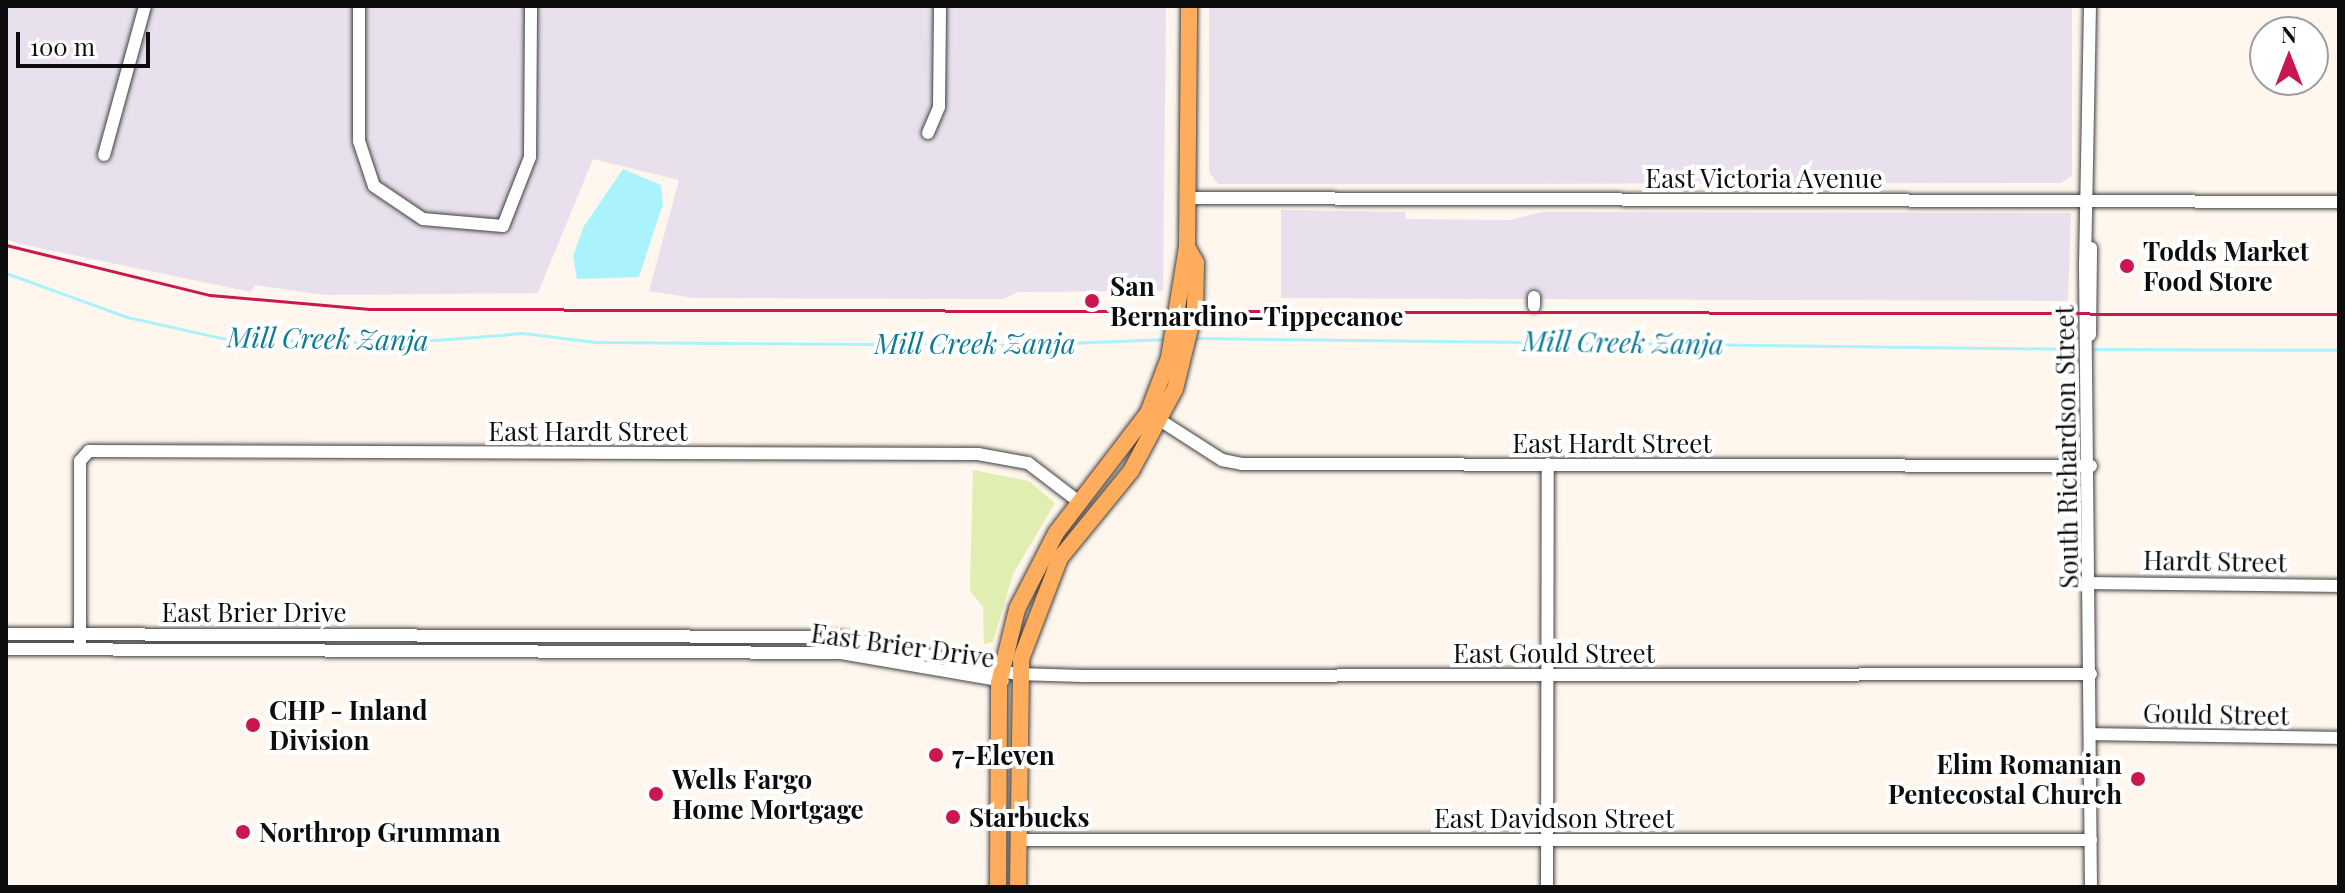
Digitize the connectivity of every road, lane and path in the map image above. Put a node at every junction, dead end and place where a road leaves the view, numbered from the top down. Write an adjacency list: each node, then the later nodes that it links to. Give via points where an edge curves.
1 (145, 6): 8 (street)
2 (359, 6): 3 (street, via 364,168 381,195 412,215 446,225 503,226 530,157)
3 (531, 6)
4 (940, 6): 7 (street, via 939,107)
5 (1189, 6): 9 (main road)
6 (2090, 6): 10 (street)
7 (928, 133)
8 (104, 155)
9 (1189, 198): 10 (street, East Victoria Avenue); 12 (main road)
10 (2090, 201): 11 (street, East Victoria Avenue); 15 (street, South Richardson Street)
11 (2339, 202)
12 (1184, 325): 13 (main road, via 1169,358); 13 (main road, via 1188,353)
13 (1155, 416): 14 (street, East Hardt Street, via 1232,463); 16 (main road); 17 (main road)
14 (1548, 464): 15 (street, East Hardt Street); 26 (street)
15 (2091, 466): 18 (street, South Richardson Street)
16 (1079, 502): 17 (main road); 21 (street, East Hardt Street, via 1028,463 978,454 83,454); 27 (main road, via 1026,585)
17 (1093, 512): 24 (main road, via 1049,578)
18 (2091, 583): 19 (street, Hardt Street); 25 (street, South Richardson Street)
19 (2339, 586)
20 (6, 634): 21 (street, East Brier Drive)
21 (80, 634): 23 (street); 27 (street, East Brier Drive, via 841,637)
22 (6, 649): 23 (street, East Brier Drive)
23 (80, 649): 27 (street, East Brier Drive, via 841,653)
24 (1017, 674): 26 (street, East Gould Street); 27 (street, East Brier Drive); 30 (main road)
25 (2091, 674): 26 (street, East Gould Street); 28 (street, South Richardson Street)
26 (1548, 675): 31 (street)
27 (1000, 676): 33 (main road)
28 (2091, 734): 29 (street, Gould Street); 32 (street, South Richardson Street)
29 (2339, 738)
30 (1018, 840): 31 (street, East Davidson Street); 34 (main road)
31 (1546, 840): 32 (street, East Davidson Street); 35 (street)
32 (2091, 840): 36 (street, South Richardson Street)
33 (998, 887)
34 (1018, 887)
35 (1547, 887)
36 (2091, 887)

